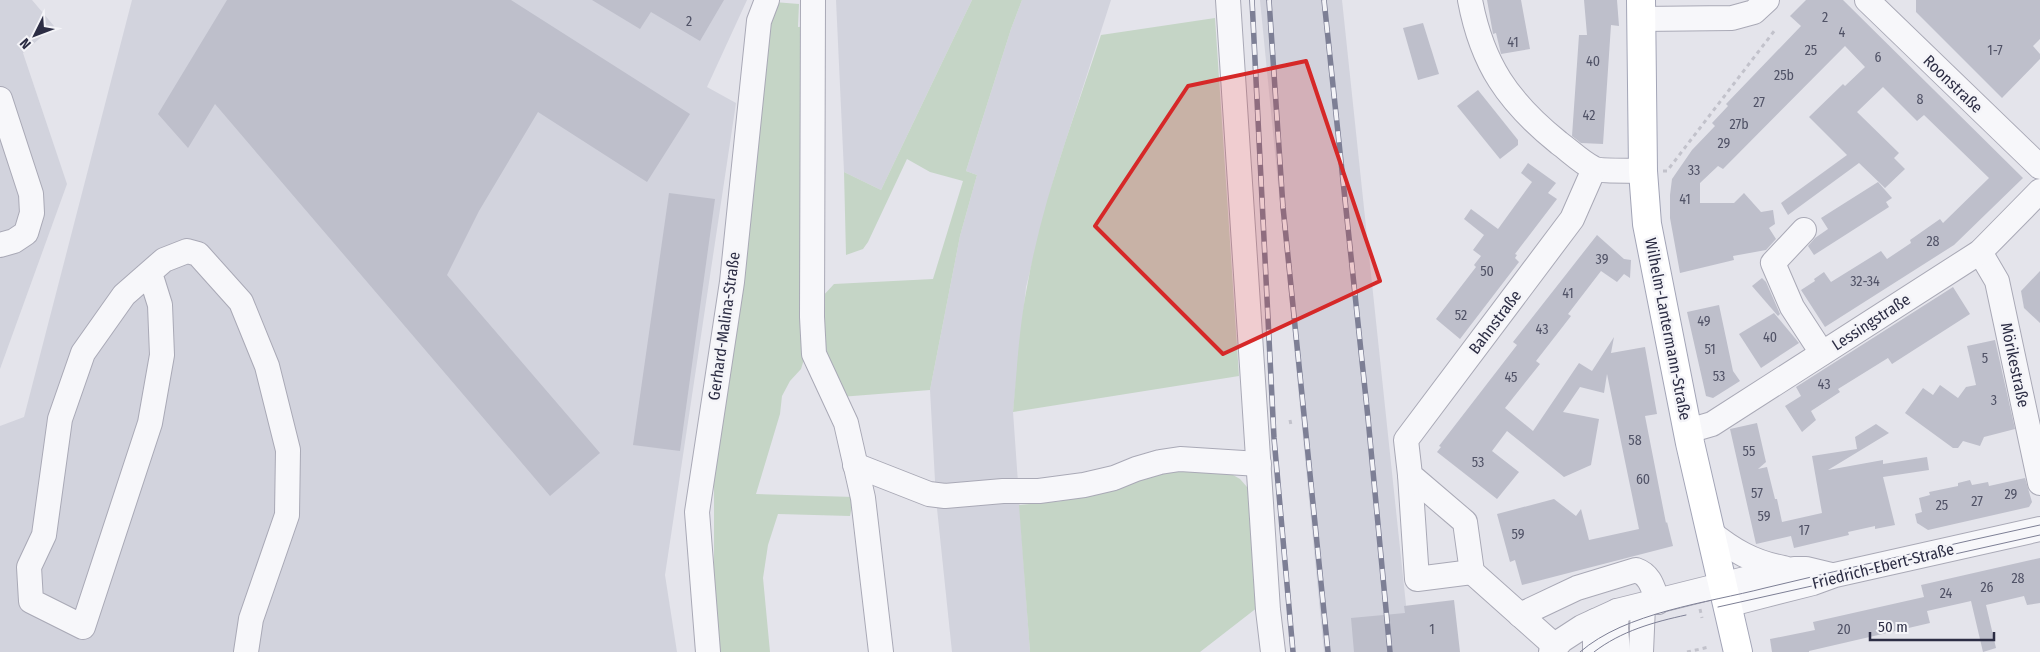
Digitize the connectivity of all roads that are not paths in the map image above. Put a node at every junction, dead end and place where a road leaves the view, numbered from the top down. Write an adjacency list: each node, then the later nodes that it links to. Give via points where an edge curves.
1 (767, 0): 36 (street, Gerhard-Malina-Straße, via 760,20 732,282 696,512)
2 (813, 0): 21 (street, via 814,354 846,423)
3 (1228, 0): 20 (street)
4 (1470, 0): 10 (street, via 1483,49 1494,72 1516,103 1544,131)
5 (1767, 0): 7 (street, via 1754,12 1732,18)
6 (1867, 0): 9 (street, Roonstraße)
7 (1641, 10): 11 (main road, Wilhelm-Lantermann-Straße)
8 (0, 99): 14 (street, via 31,194 32,213 26,233)
9 (2040, 167)
10 (1594, 169): 11 (street); 22 (street, Bahnstraße, via 1572,219 1406,440)
11 (1642, 171): 19 (main road, Wilhelm-Lantermann-Straße, via 1647,224)
12 (2040, 191): 15 (street, Lessingstraße)
13 (1804, 230): 17 (street, via 1773,263 1792,307)
14 (0, 245)
15 (1980, 252): 17 (street, Lessingstraße); 18 (street, Mörikestraße, via 1997,281)
16 (150, 273): 16 (street, via 124,295 83,352 60,419 44,535 29,567 31,601 83,627 150,423 162,355 160,305); 35 (street, via 164,260 187,251 198,254 241,302 269,375 288,450 286,515 250,619)
17 (1822, 353): 19 (street, Lessingstraße, via 1712,424)
18 (2031, 395): 23 (street, Mörikestraße)
19 (1688, 431): 25 (main road, Wilhelm-Lantermann-Straße)
20 (1259, 464): 21 (street, via 1180,459 1084,485 945,496 929,494); 38 (street, via 1268,610)
21 (855, 465): 37 (street, via 863,498)
22 (1410, 475): 27 (street, via 1465,522); 27 (street, Bahnstraße, via 1417,579)
23 (2040, 483)
24 (2040, 529): 28 (street, Friedrich-Ebert-Straße)
25 (1709, 531): 26 (street, Friedrich-Ebert-Straße, via 1748,557); 29 (main road, Wilhelm-Lantermann-Straße)
26 (1794, 569): 28 (street, Friedrich-Ebert-Straße); 29 (street)
27 (1472, 572): 32 (street)
28 (1835, 576): 29 (street, Friedrich-Ebert-Straße, via 1813,583)
29 (1725, 595): 30 (street); 42 (main road, Wilhelm-Lantermann-Straße)
30 (1651, 604): 31 (street); 32 (street, via 1649,578 1636,570 1577,588); 41 (street)
31 (1618, 611): 33 (street); 40 (street)
32 (1520, 615): 34 (street)
33 (1595, 621): 34 (street); 39 (street)
34 (1553, 649)
35 (246, 652)
36 (708, 652)
37 (881, 652)
38 (1274, 652)
39 (1595, 652)
40 (1618, 652)
41 (1641, 652)
42 (1738, 652)

